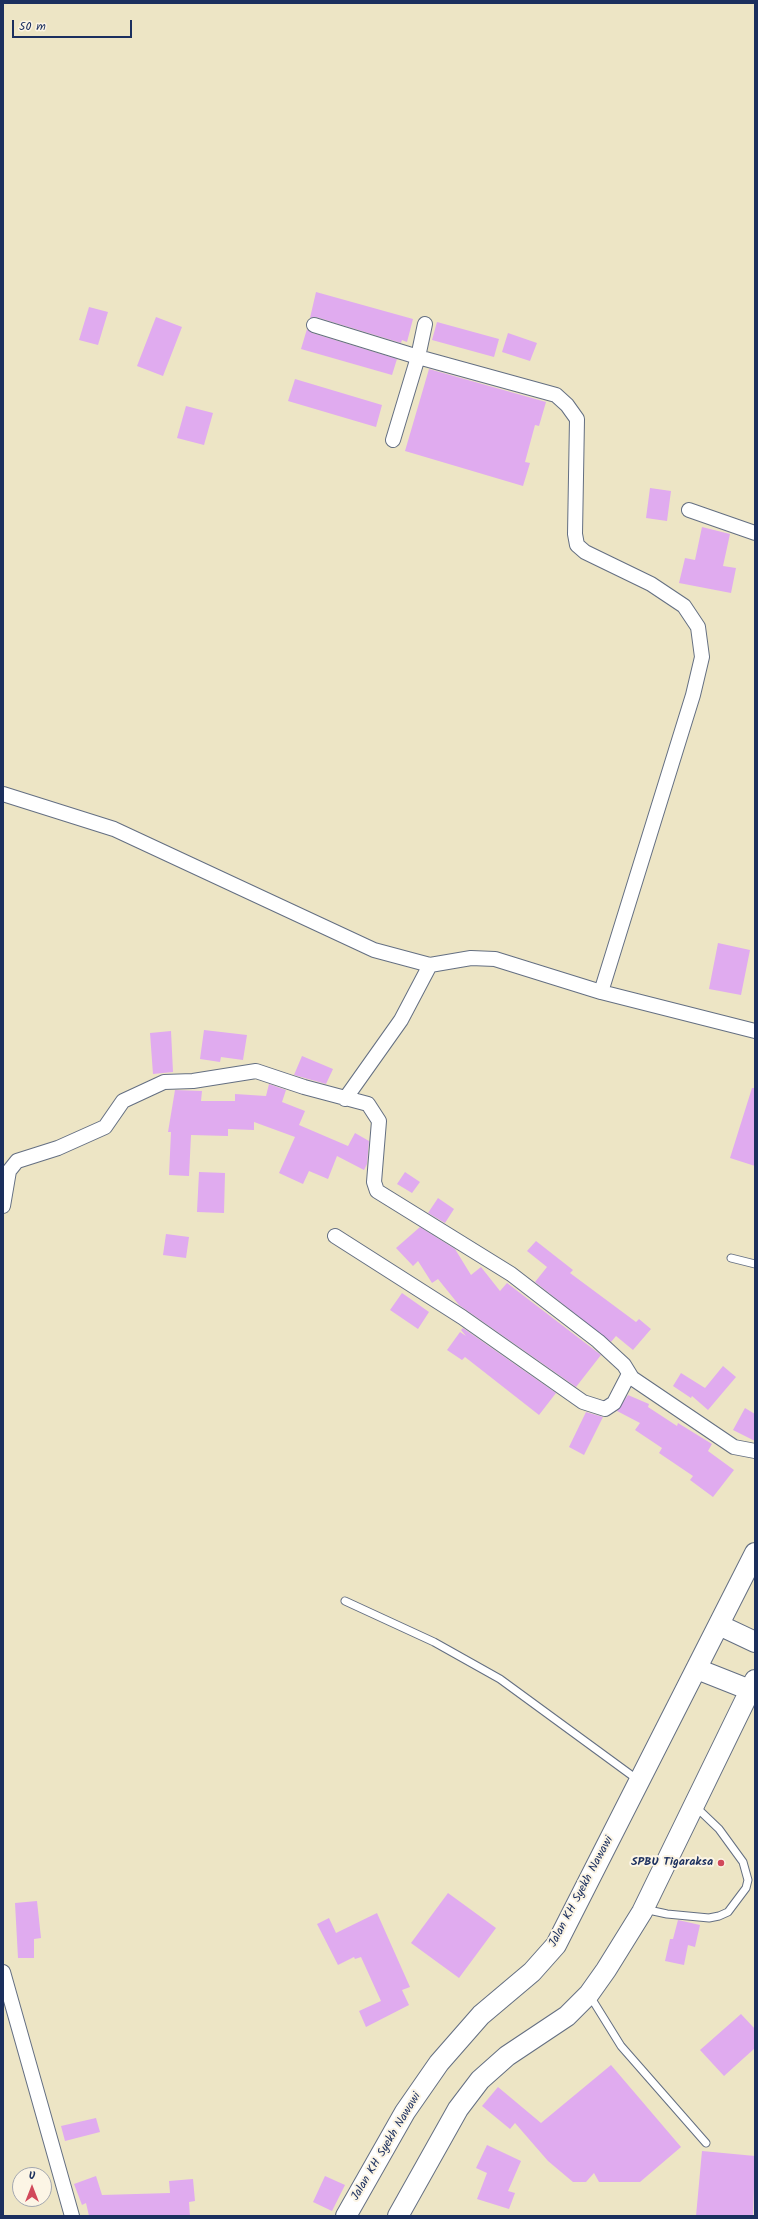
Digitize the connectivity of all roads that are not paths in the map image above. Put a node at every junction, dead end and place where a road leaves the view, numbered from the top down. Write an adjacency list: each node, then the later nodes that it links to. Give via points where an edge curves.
1 (425, 324): 3 (street)
2 (314, 325): 3 (street)
3 (418, 357): 4 (street); 9 (street, via 556,395 567,405 577,419 578,427 575,534 577,545 585,552 651,584 684,606 698,627 702,658 693,695)
4 (393, 440)
5 (689, 510): 6 (street)
6 (755, 533)
7 (3, 794): 8 (street, via 114,829 374,950)
8 (430, 965): 9 (street, via 471,958 495,959); 11 (street, via 401,1020)
9 (601, 992): 10 (street)
10 (755, 1031)
11 (345, 1099): 12 (street, via 256,1071 193,1081 164,1082 123,1101 105,1127 58,1148 17,1161 9,1171); 16 (street, via 368,1104 380,1120 374,1182 377,1191 511,1274 598,1341 624,1365)
12 (3, 1206)
13 (335, 1236): 16 (street, via 462,1317 583,1402 605,1409 614,1403)
14 (731, 1258): 15 (lane)
15 (755, 1264)
16 (629, 1374): 17 (street, via 734,1447)
17 (755, 1451)
18 (755, 1553): 20 (main road, Jalan KH Syekh Nawawi)
19 (345, 1601): 24 (lane, via 434,1642 500,1679)
20 (719, 1625): 21 (main road); 22 (main road, Jalan KH Syekh Nawawi)
21 (755, 1642)
22 (697, 1668): 23 (main road); 24 (main road, Jalan KH Syekh Nawawi)
23 (753, 1685): 25 (main road)
24 (640, 1781): 32 (main road, Jalan KH Syekh Nawawi, via 556,1945 532,1972 481,2015 438,2063 405,2112)
25 (694, 1805): 26 (main road); 26 (lane, via 720,1829 736,1850 746,1870 746,1888 728,1912 719,1916 709,1918)
26 (644, 1909): 29 (main road)
27 (3, 1972): 28 (street)
28 (6, 1992): 31 (street)
29 (589, 1994): 30 (lane, via 621,2046); 33 (main road, via 567,2016 507,2056 480,2080 458,2109)
30 (706, 2143)
31 (72, 2216)
32 (346, 2216)
33 (398, 2216)

